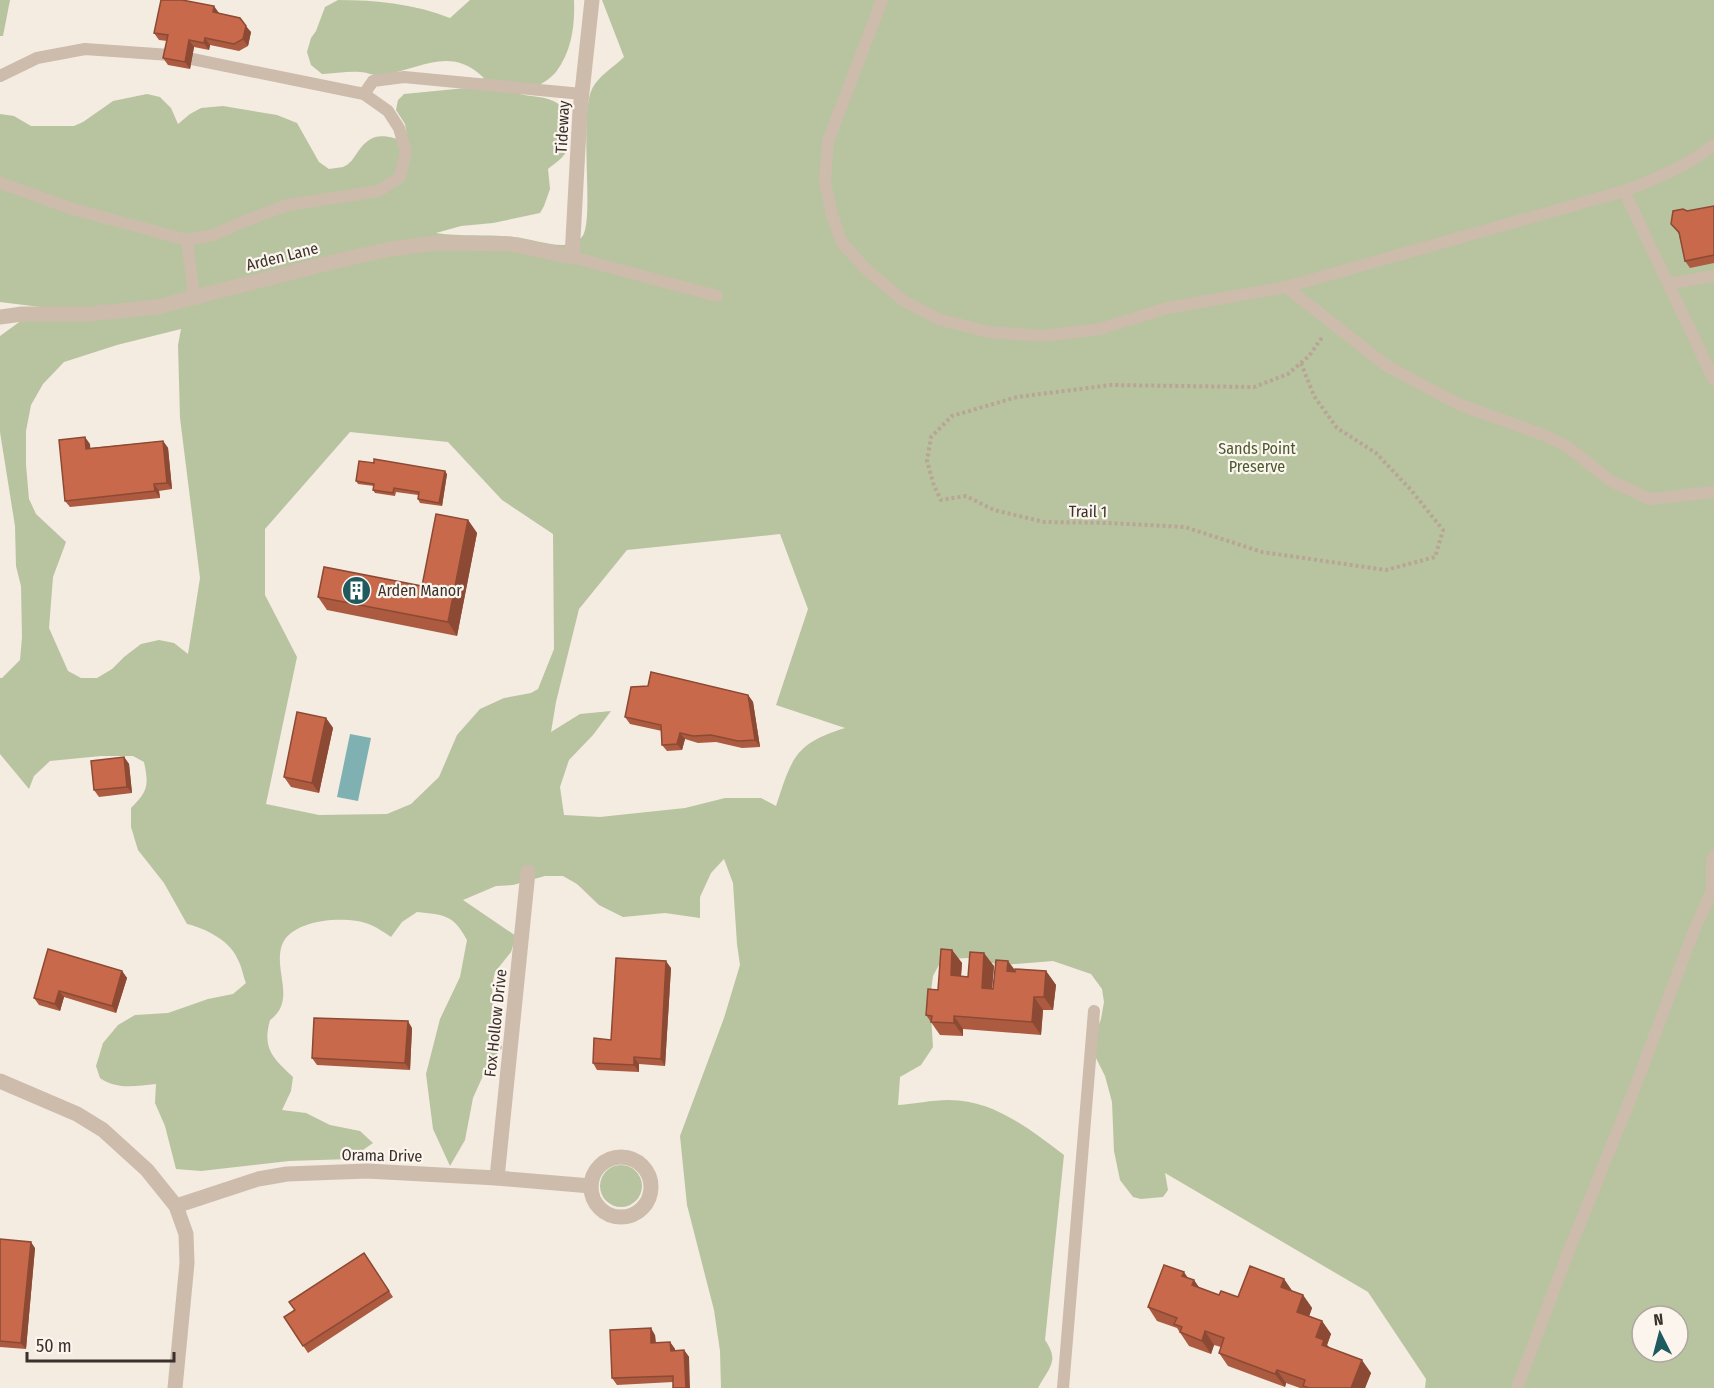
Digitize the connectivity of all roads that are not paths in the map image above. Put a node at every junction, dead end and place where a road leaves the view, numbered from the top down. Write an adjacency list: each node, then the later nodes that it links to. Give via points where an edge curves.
1 (592, 0): 7 (street, Tideway)
2 (882, 0): 15 (lane, via 828,141 825,182 843,243 867,270 904,301 938,319 979,330 1043,336 1100,329 1167,308)
3 (170, 55): 5 (lane, via 86,49 37,58)
4 (192, 59): 6 (lane)
5 (0, 76)
6 (364, 94): 7 (lane, via 373,81 404,77); 11 (lane, via 388,111 399,128 406,152 400,177 379,191 288,205 213,235)
7 (582, 94): 12 (street, Tideway)
8 (1714, 145): 10 (lane, via 1668,174)
9 (0, 183): 11 (lane, via 73,209)
10 (1624, 191): 14 (lane); 15 (lane)
11 (187, 240): 17 (lane)
12 (572, 257): 16 (lane); 17 (street, Arden Lane, via 511,244 436,243 390,249)
13 (1714, 276): 14 (lane)
14 (1668, 284): 19 (lane)
15 (1286, 286): 20 (lane, via 1388,366 1458,404 1560,443 1611,482 1649,499)
16 (717, 296)
17 (194, 297): 18 (street, Arden Lane, via 157,307 111,312)
18 (0, 317)
19 (1714, 380)
20 (1714, 492)
21 (1714, 856): 23 (lane)
22 (528, 872): 26 (street, Fox Hollow Drive)
23 (1713, 888): 31 (lane)
24 (1094, 1011): 30 (lane)
25 (0, 1081): 28 (street, via 77,1114 103,1131 147,1170)
26 (497, 1178): 27 (street, Orama Drive); 28 (street, Orama Drive, via 367,1171 287,1174 258,1179)
27 (591, 1186): 27 (street, via 597,1206 615,1217 635,1214 644,1208 652,1189 647,1170 623,1156 597,1168)
28 (176, 1206): 29 (street, via 186,1234 187,1263)
29 (175, 1388)
30 (1063, 1388)
31 (1517, 1388)

